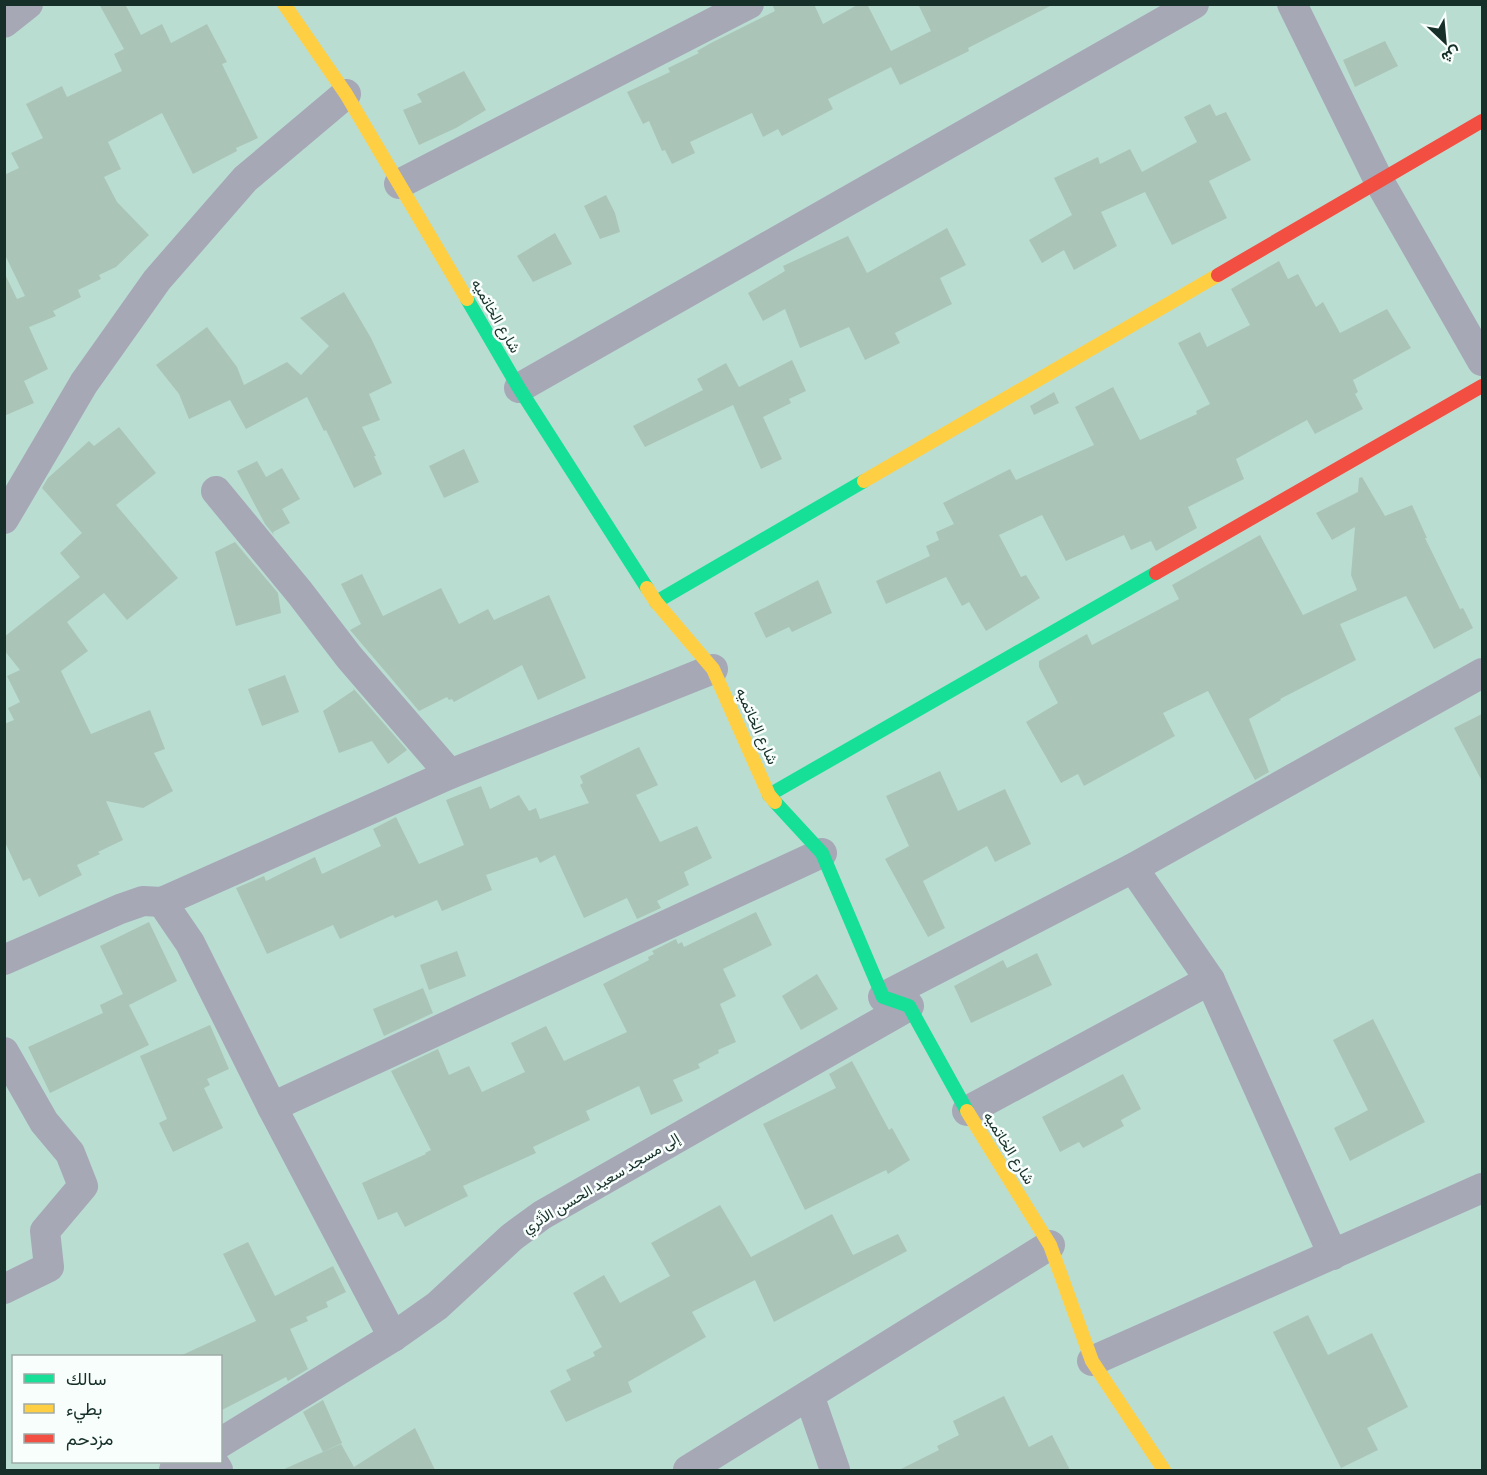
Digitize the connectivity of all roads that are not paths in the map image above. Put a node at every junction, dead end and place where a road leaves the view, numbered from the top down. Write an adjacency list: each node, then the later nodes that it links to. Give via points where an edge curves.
1 (28, 4): 6 (street)
2 (284, 4): 7 (street, شارع الخاتميه)
3 (749, 4): 10 (street)
4 (1194, 4): 13 (street)
5 (1292, 4): 9 (street)
6 (4, 23)
7 (346, 94): 10 (street, شارع الخاتميه); 15 (street, via 245,179 157,280 84,382)
8 (1482, 121): 9 (street)
9 (1379, 181): 11 (street); 16 (street)
10 (399, 184): 13 (street, شارع الخاتميه)
11 (1482, 361)
12 (1482, 386): 20 (street)
13 (519, 388): 16 (street, شارع الخاتميه)
14 (216, 491): 19 (street, via 349,657)
15 (4, 519)
16 (656, 602): 17 (street, شارع الخاتميه)
17 (713, 669): 19 (street); 20 (street, شارع الخاتميه)
18 (1482, 673): 22 (street, إلى مسجد سعيد الحسن الأثري)
19 (450, 774): 23 (street)
20 (769, 795): 21 (street, شارع الخاتميه)
21 (822, 853): 26 (street, شارع الخاتميه); 28 (street)
22 (1132, 868): 25 (street); 26 (street, إلى مسجد سعيد الحسن الأثري)
23 (162, 902): 24 (street, via 144,901 120,909); 28 (street, via 190,943)
24 (4, 960)
25 (1210, 980): 29 (street); 32 (street)
26 (896, 1002): 29 (street, شارع الخاتميه); 34 (street, إلى مسجد سعيد الحسن الأثري, via 542,1215 512,1237 437,1306)
27 (4, 1052): 33 (street, via 44,1122 70,1153 83,1186 45,1231 49,1268)
28 (272, 1107): 34 (street)
29 (967, 1111): 31 (street, شارع الخاتميه)
30 (1481, 1190): 32 (street)
31 (1050, 1245): 35 (street, شارع الخاتميه); 36 (street)
32 (1333, 1255): 35 (street)
33 (4, 1289)
34 (393, 1338): 37 (street, إلى مسجد سعيد الحسن الأثري)
35 (1092, 1362): 40 (street, شارع الخاتميه)
36 (809, 1395): 38 (street); 39 (street)
37 (222, 1442)
38 (688, 1470)
39 (835, 1470)
40 (1164, 1470)

